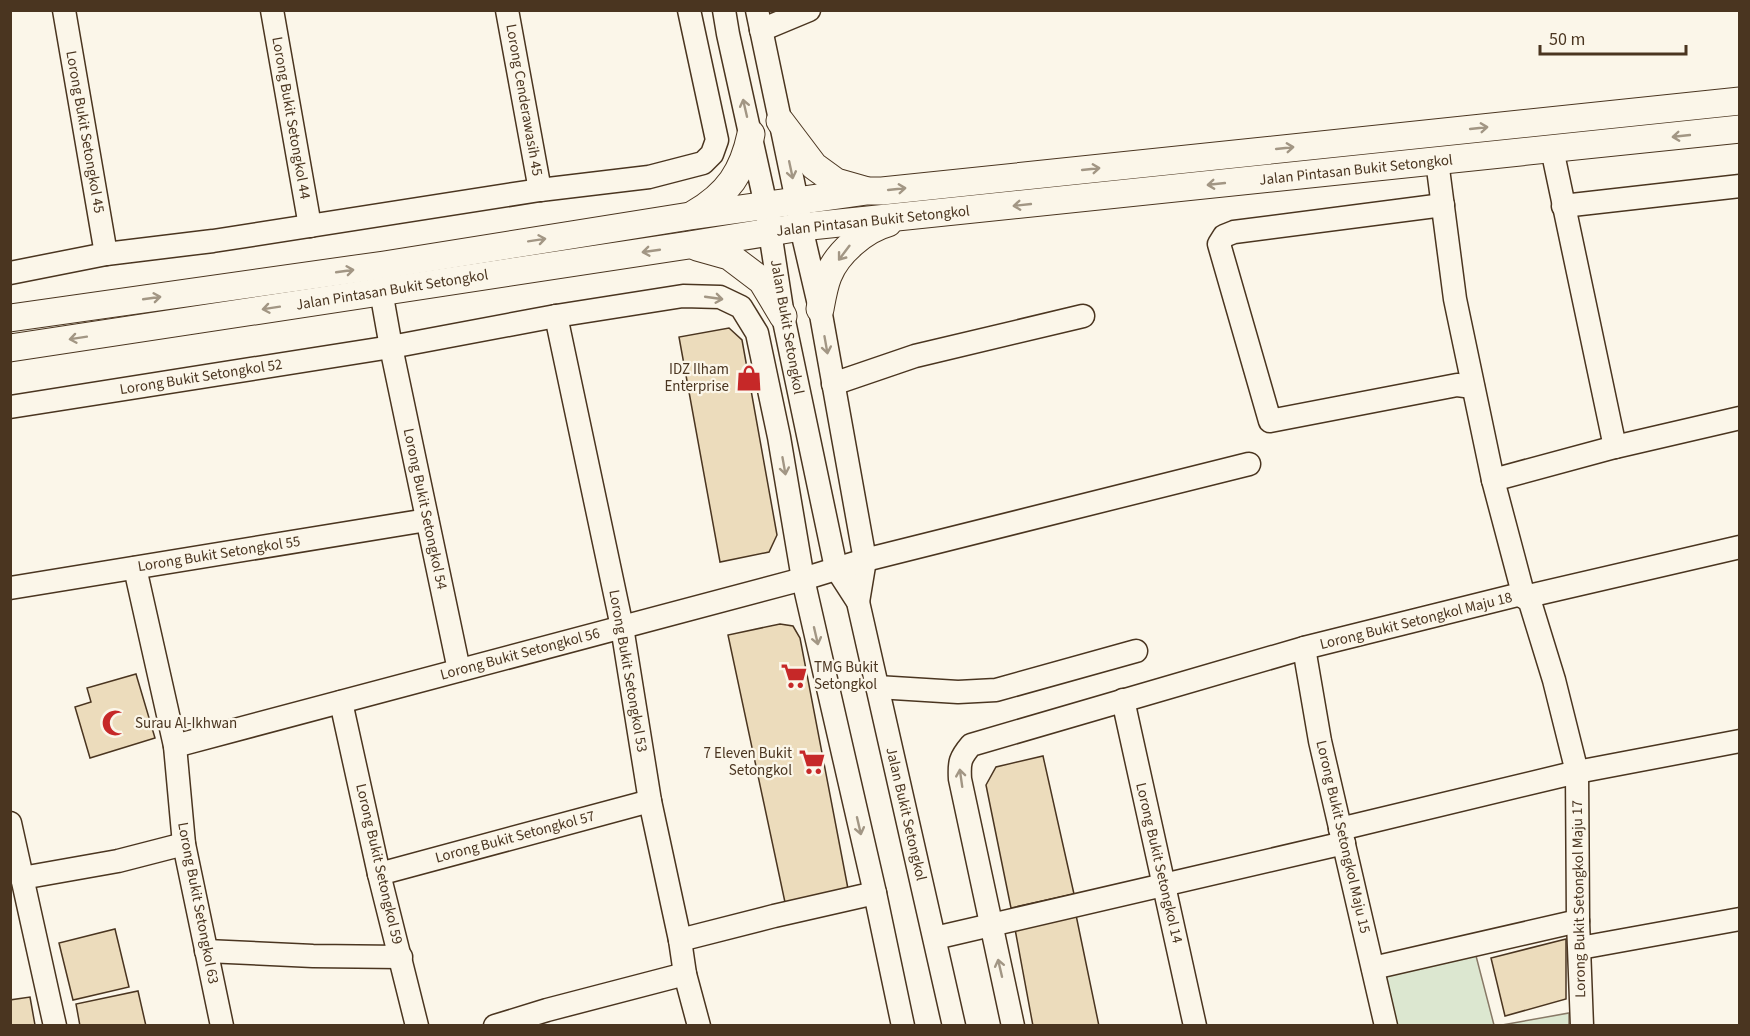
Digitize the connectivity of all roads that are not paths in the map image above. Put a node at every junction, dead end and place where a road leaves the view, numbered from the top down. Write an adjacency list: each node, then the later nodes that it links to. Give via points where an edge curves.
1 (64, 10): 25 (street, Lorong Bukit Setongkol 45)
2 (272, 10): 23 (street, Lorong Bukit Setongkol 44)
3 (507, 10): 15 (street, Lorong Cenderawasih 45)
4 (689, 10): 15 (street, via 717,140 712,154 702,163 649,177)
5 (724, 10): 11 (street, Jalan Bukit Setongkol, one-way to 5)
6 (811, 11): 7 (street)
7 (759, 20): 9 (street, Jalan Bukit Setongkol)
8 (1740, 101): 16 (main road, Jalan Pintasan Bukit Setongkol, one-way to 8)
9 (780, 121): 16 (main road, via 814,166 836,182); 19 (street, Jalan Bukit Setongkol, one-way to 19)
10 (1740, 129): 12 (main road, Jalan Pintasan Bukit Setongkol, one-way to 12)
11 (751, 134): 20 (main road, via 738,174 709,205); 22 (street, Jalan Bukit Setongkol)
12 (1552, 149): 13 (main road, Jalan Pintasan Bukit Setongkol); 18 (street)
13 (1437, 161): 17 (street); 21 (main road, Jalan Pintasan Bukit Setongkol, one-way to 21)
14 (1740, 186): 18 (street)
15 (540, 190): 23 (street)
16 (867, 191): 19 (main road, Jalan Pintasan Bukit Setongkol)
17 (1443, 205): 36 (street, via 1455,299); 36 (street, via 1234,232 1224,236 1219,244 1270,421 1456,385)
18 (1563, 206): 39 (street)
19 (799, 214): 21 (main road, Jalan Pintasan Bukit Setongkol); 22 (main road, Jalan Pintasan Bukit Setongkol); 28 (street, Jalan Bukit Setongkol)
20 (690, 216): 22 (main road, Jalan Pintasan Bukit Setongkol); 32 (main road, Jalan Pintasan Bukit Setongkol, one-way to 20, via 384,265)
21 (912, 216): 28 (main road, one-way to 28, via 878,225 849,245 828,274)
22 (768, 219): 24 (main road, Jalan Pintasan Bukit Setongkol); 30 (street, Jalan Bukit Setongkol)
23 (310, 226): 25 (street)
24 (689, 245): 27 (main road, Jalan Pintasan Bukit Setongkol, one-way to 27); 30 (main road, via 729,256 746,268 762,281)
25 (106, 254): 26 (street)
26 (10, 273)
27 (383, 299): 33 (street, Lorong Bukit Setongkol 54); 34 (main road, Jalan Pintasan Bukit Setongkol, one-way to 34)
28 (820, 309): 35 (street, Jalan Bukit Setongkol, one-way to 35)
29 (556, 316): 33 (street, Lorong Bukit Setongkol 52); 47 (street, Lorong Bukit Setongkol 52, one-way to 47, via 683,296 720,297 741,307 757,333); 51 (street, Lorong Bukit Setongkol 53)
30 (783, 316): 46 (street, Jalan Bukit Setongkol)
31 (1083, 316): 35 (street, via 915,356)
32 (10, 318)
33 (390, 340): 37 (street, Lorong Bukit Setongkol 52); 42 (street, Lorong Bukit Setongkol 54)
34 (10, 348)
35 (833, 384): 44 (street, Jalan Bukit Setongkol)
36 (1473, 387): 41 (street)
37 (10, 406)
38 (1740, 418): 39 (street)
39 (1615, 447): 41 (street)
40 (1249, 464): 44 (street, Lorong Bukit Setongkol 56)
41 (1493, 480): 49 (street)
42 (427, 520): 45 (street, Lorong Bukit Setongkol 55); 54 (street, Lorong Bukit Setongkol 54)
43 (1740, 548): 49 (street)
44 (865, 560): 46 (street, Lorong Bukit Setongkol 56); 50 (street, Jalan Bukit Setongkol)
45 (135, 568): 48 (street, Lorong Bukit Setongkol 55); 59 (street, Lorong Bukit Setongkol 63)
46 (836, 568): 47 (street, Lorong Bukit Setongkol 56); 50 (street, Jalan Bukit Setongkol)
47 (803, 579): 51 (street, Lorong Bukit Setongkol 56); 68 (street, Lorong Bukit Setongkol 52, one-way to 68)
48 (10, 588)
49 (1524, 597): 52 (street, Lorong Bukit Setongkol Maju 18, via 1517,595); 60 (street, Lorong Bukit Setongkol Maju 18, via 1530,602 1554,680)
50 (858, 602): 55 (street, Jalan Bukit Setongkol)
51 (622, 627): 54 (street, Lorong Bukit Setongkol 56); 61 (street, Lorong Bukit Setongkol 53)
52 (1304, 648): 56 (street, Lorong Bukit Setongkol Maju 18); 63 (street, Lorong Bukit Setongkol Maju 15)
53 (1136, 651): 55 (street, via 996,690)
54 (459, 670): 57 (street, Lorong Bukit Setongkol 56)
55 (877, 687): 72 (street, Jalan Bukit Setongkol)
56 (1123, 700): 67 (street, Lorong Bukit Setongkol 14); 71 (street, Lorong Bukit Setongkol Maju 18, one-way to 56, via 960,779 962,755 971,745)
57 (341, 702): 59 (street, Lorong Bukit Setongkol 56); 65 (street, Lorong Bukit Setongkol 59)
58 (1740, 741): 60 (street)
59 (175, 746): 64 (street, Lorong Bukit Setongkol 63)
60 (1577, 772): 63 (street); 70 (street, Lorong Bukit Setongkol Maju 17)
61 (650, 801): 65 (street, Lorong Bukit Setongkol 57); 73 (street, Lorong Bukit Setongkol 53)
62 (10, 823): 66 (street)
63 (1342, 836): 67 (street); 77 (street, Lorong Bukit Setongkol Maju 15)
64 (184, 844): 66 (street, via 118,861); 75 (street, Lorong Bukit Setongkol 63)
65 (379, 873): 76 (street, Lorong Bukit Setongkol 59)
66 (22, 878): 79 (street)
67 (1163, 885): 71 (street); 87 (street, Lorong Bukit Setongkol 14)
68 (875, 893): 73 (street); 84 (street, Lorong Bukit Setongkol 52)
69 (1740, 918): 74 (street)
70 (1578, 921): 74 (street, Lorong Bukit Setongkol Maju 17); 77 (street)
71 (990, 925): 72 (street); 86 (street, Lorong Bukit Setongkol Maju 18, one-way to 71)
72 (934, 938): 85 (street, Jalan Bukit Setongkol)
73 (680, 940): 78 (street, Lorong Bukit Setongkol 53)
74 (1580, 948): 89 (street, Lorong Bukit Setongkol Maju 17)
75 (206, 951): 76 (street); 80 (street, Lorong Bukit Setongkol 63)
76 (401, 957): 81 (street, Lorong Bukit Setongkol 59)
77 (1373, 968): 88 (street, Lorong Bukit Setongkol Maju 15)
78 (685, 974): 82 (street); 83 (street, Lorong Bukit Setongkol 53)
79 (55, 1026)
80 (222, 1026)
81 (417, 1026)
82 (495, 1026)
83 (699, 1026)
84 (903, 1026)
85 (954, 1026)
86 (1013, 1026)
87 (1195, 1026)
88 (1386, 1026)
89 (1582, 1026)

